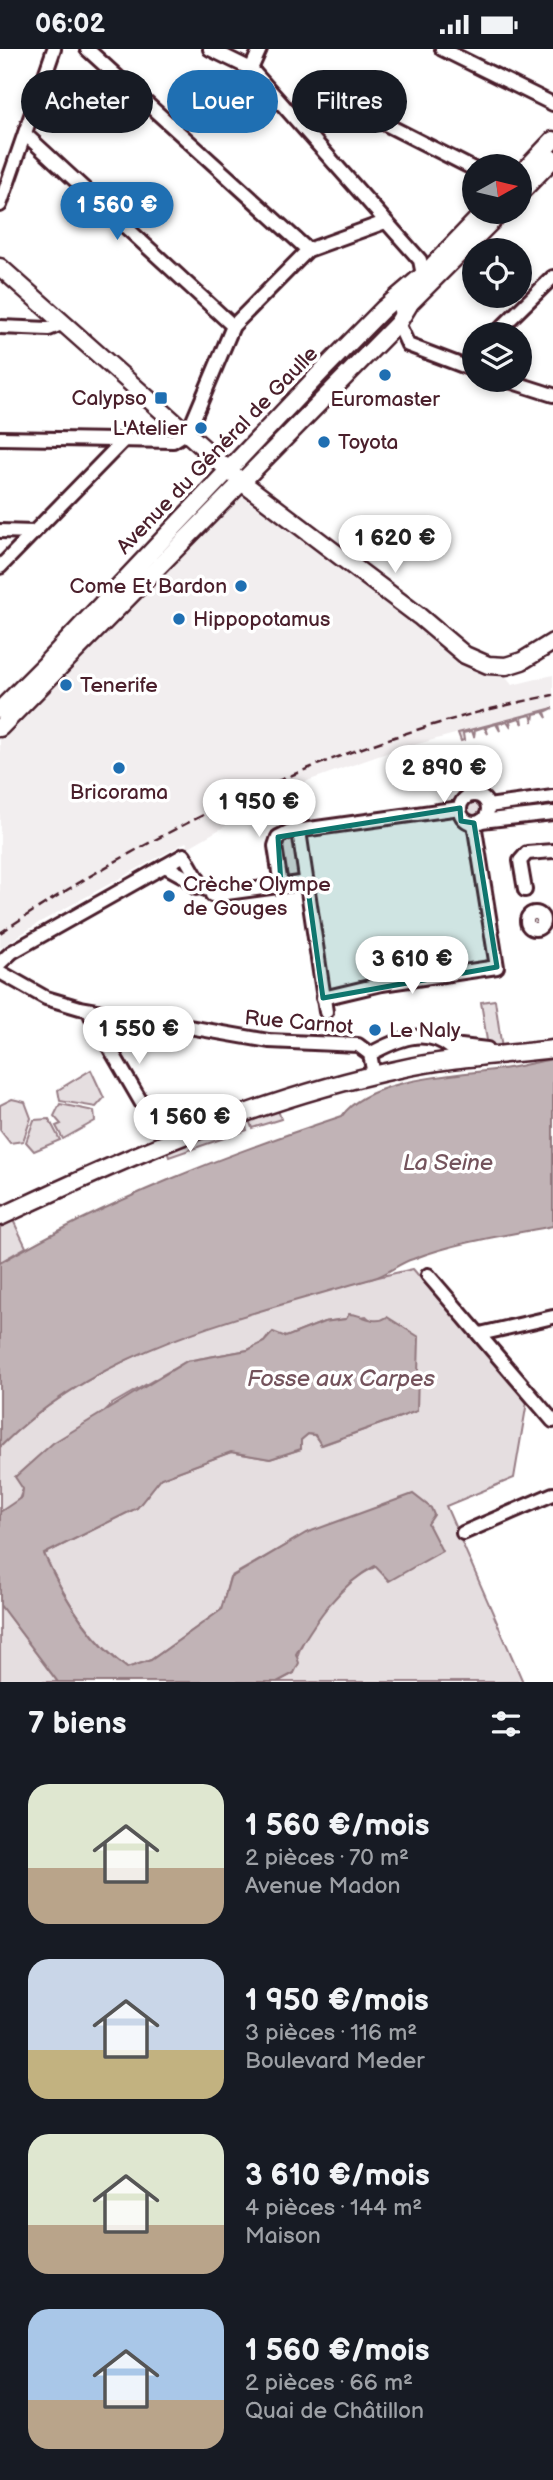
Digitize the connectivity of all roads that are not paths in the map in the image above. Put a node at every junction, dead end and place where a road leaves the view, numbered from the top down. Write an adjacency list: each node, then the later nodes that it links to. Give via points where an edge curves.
1 (54, 49): 9 (street)
2 (87, 49): 19 (street)
3 (210, 49): 6 (street)
4 (260, 49): 6 (street)
5 (442, 49): 7 (street)
6 (251, 69): 16 (street)
7 (553, 104)
8 (403, 133): 12 (street)
9 (25, 134): 15 (street); 29 (street)
10 (553, 141): 13 (main road)
11 (553, 159): 14 (main road)
12 (462, 163)
13 (532, 163)
14 (532, 181)
15 (0, 205)
16 (385, 222): 19 (street); 22 (street, via 420,260)
17 (472, 224): 22 (main road, Avenue du Général de Gaulle)
18 (489, 224): 25 (main road, Avenue du Général de Gaulle)
19 (308, 250): 29 (street)
20 (0, 256): 24 (main road)
21 (0, 267): 24 (main road)
22 (423, 275): 31 (main road, Avenue du Général de Gaulle); 39 (main road, Avenue du Général de Gaulle, via 383,309)
23 (553, 277): 26 (street)
24 (29, 291): 27 (main road)
25 (409, 305): 28 (main road, Avenue du Général de Gaulle); 31 (main road, Avenue du Général de Gaulle)
26 (507, 322)
27 (64, 323): 30 (street, via 49,329); 35 (main road)
28 (398, 323): 32 (street, via 408,345); 40 (main road, Avenue du Général de Gaulle)
29 (233, 326): 35 (street)
30 (0, 327)
31 (358, 349): 38 (main road, Avenue du Général de Gaulle)
32 (462, 365)
33 (532, 388): 34 (street)
34 (553, 395)
35 (186, 433): 37 (street, via 166,443); 39 (main road)
36 (0, 438): 37 (street)
37 (122, 442): 43 (street)
38 (249, 461)
39 (228, 469): 40 (main road); 46 (main road, Avenue du Général de Gaulle)
40 (243, 483): 45 (main road, via 472,659 506,666); 46 (main road, Avenue du Général de Gaulle)
41 (220, 491): 46 (main road, Avenue du Général de Gaulle)
42 (0, 531): 43 (street)
43 (34, 532): 44 (street)
44 (0, 567)
45 (553, 642)
46 (48, 670): 47 (main road, Avenue du Général de Gaulle); 48 (main road, Avenue du Général de Gaulle)
47 (0, 711)
48 (0, 728)
49 (553, 797): 50 (street)
50 (488, 806): 51 (street, via 471,795); 53 (street)
51 (461, 811): 53 (street); 54 (street); 56 (street, via 320,835 306,846)
52 (553, 813): 53 (street)
53 (477, 822): 64 (street, via 497,967)
54 (299, 831): 56 (street); 59 (street, via 276,841)
55 (553, 851): 61 (street, via 527,853 520,861)
56 (303, 856): 58 (street)
57 (165, 866): 60 (street, via 202,893); 60 (street, via 184,855 203,888); 62 (street)
58 (307, 882): 59 (street); 64 (street)
59 (281, 885): 60 (street)
60 (220, 894)
61 (529, 917)
62 (0, 963)
63 (0, 972): 65 (street, Rue Carnot, via 46,998)
64 (323, 998): 66 (street)
65 (92, 1011): 68 (street, Rue Carnot, via 269,1041 354,1045); 71 (street)
66 (326, 1012)
67 (553, 1049): 69 (main road)
68 (370, 1054): 69 (street, via 400,1038 414,1037 438,1039 451,1048 487,1049); 70 (street, Rue Carnot)
69 (488, 1057): 70 (main road)
70 (374, 1075): 72 (main road, via 201,1130)
71 (155, 1126)
72 (0, 1217)
73 (428, 1275): 75 (street)
74 (552, 1319): 75 (street)
75 (480, 1334): 76 (street)
76 (553, 1422)
77 (553, 1494): 78 (street)
78 (463, 1533)

